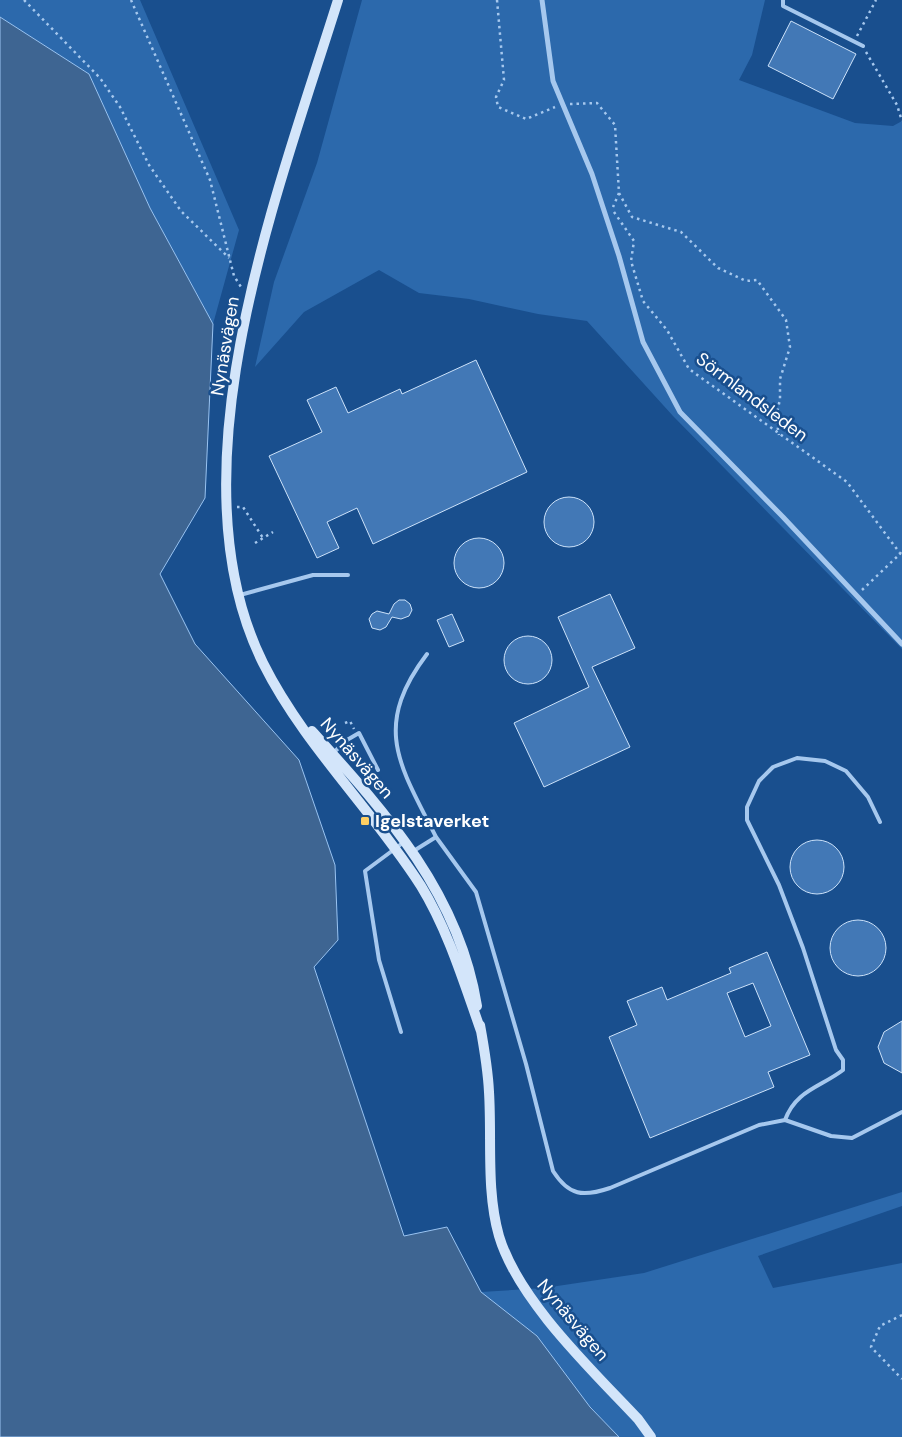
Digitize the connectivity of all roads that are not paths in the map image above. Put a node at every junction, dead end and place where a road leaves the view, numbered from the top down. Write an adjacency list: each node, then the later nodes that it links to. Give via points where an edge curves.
1 (338, 0): 6 (street, Nynäsvägen, via 264,236 243,325 231,410 227,506)
2 (542, 0): 7 (street, via 553,81 595,183 620,256 643,342 680,412)
3 (783, 0): 4 (lane, via 783,6)
4 (864, 46)
5 (348, 575): 6 (lane, via 313,575)
6 (240, 596): 9 (street, Nynäsvägen, via 263,662 285,700)
7 (902, 644)
8 (427, 654): 12 (lane, via 399,703 395,736 407,780)
9 (329, 757): 10 (lane, via 359,733); 13 (street, Nynäsvägen, via 389,818); 14 (street, Nynäsvägen)
10 (378, 770)
11 (880, 822): 20 (lane, via 868,796 846,770 825,761 797,758 773,767 759,781 746,807 747,820 779,885 803,948 836,1050 844,1060 843,1070 790,1105)
12 (436, 836): 15 (lane); 20 (lane, via 476,892 526,1064 548,1156 561,1185 578,1194 593,1194 759,1125)
13 (405, 841): 14 (lane); 15 (street, Nynäsvägen)
14 (395, 848): 16 (street, Nynäsvägen); 18 (lane, via 366,871 379,960)
15 (413, 852): 16 (lane); 17 (street, Nynäsvägen, via 435,884 456,928 473,981)
16 (402, 859): 17 (street, Nynäsvägen, via 423,889 444,934)
17 (481, 1031): 21 (street, Nynäsvägen, via 489,1092 492,1189 500,1237 510,1261 540,1310)
18 (401, 1032)
19 (902, 1112): 20 (lane, via 852,1138 832,1136)
20 (785, 1120)
21 (651, 1437)

